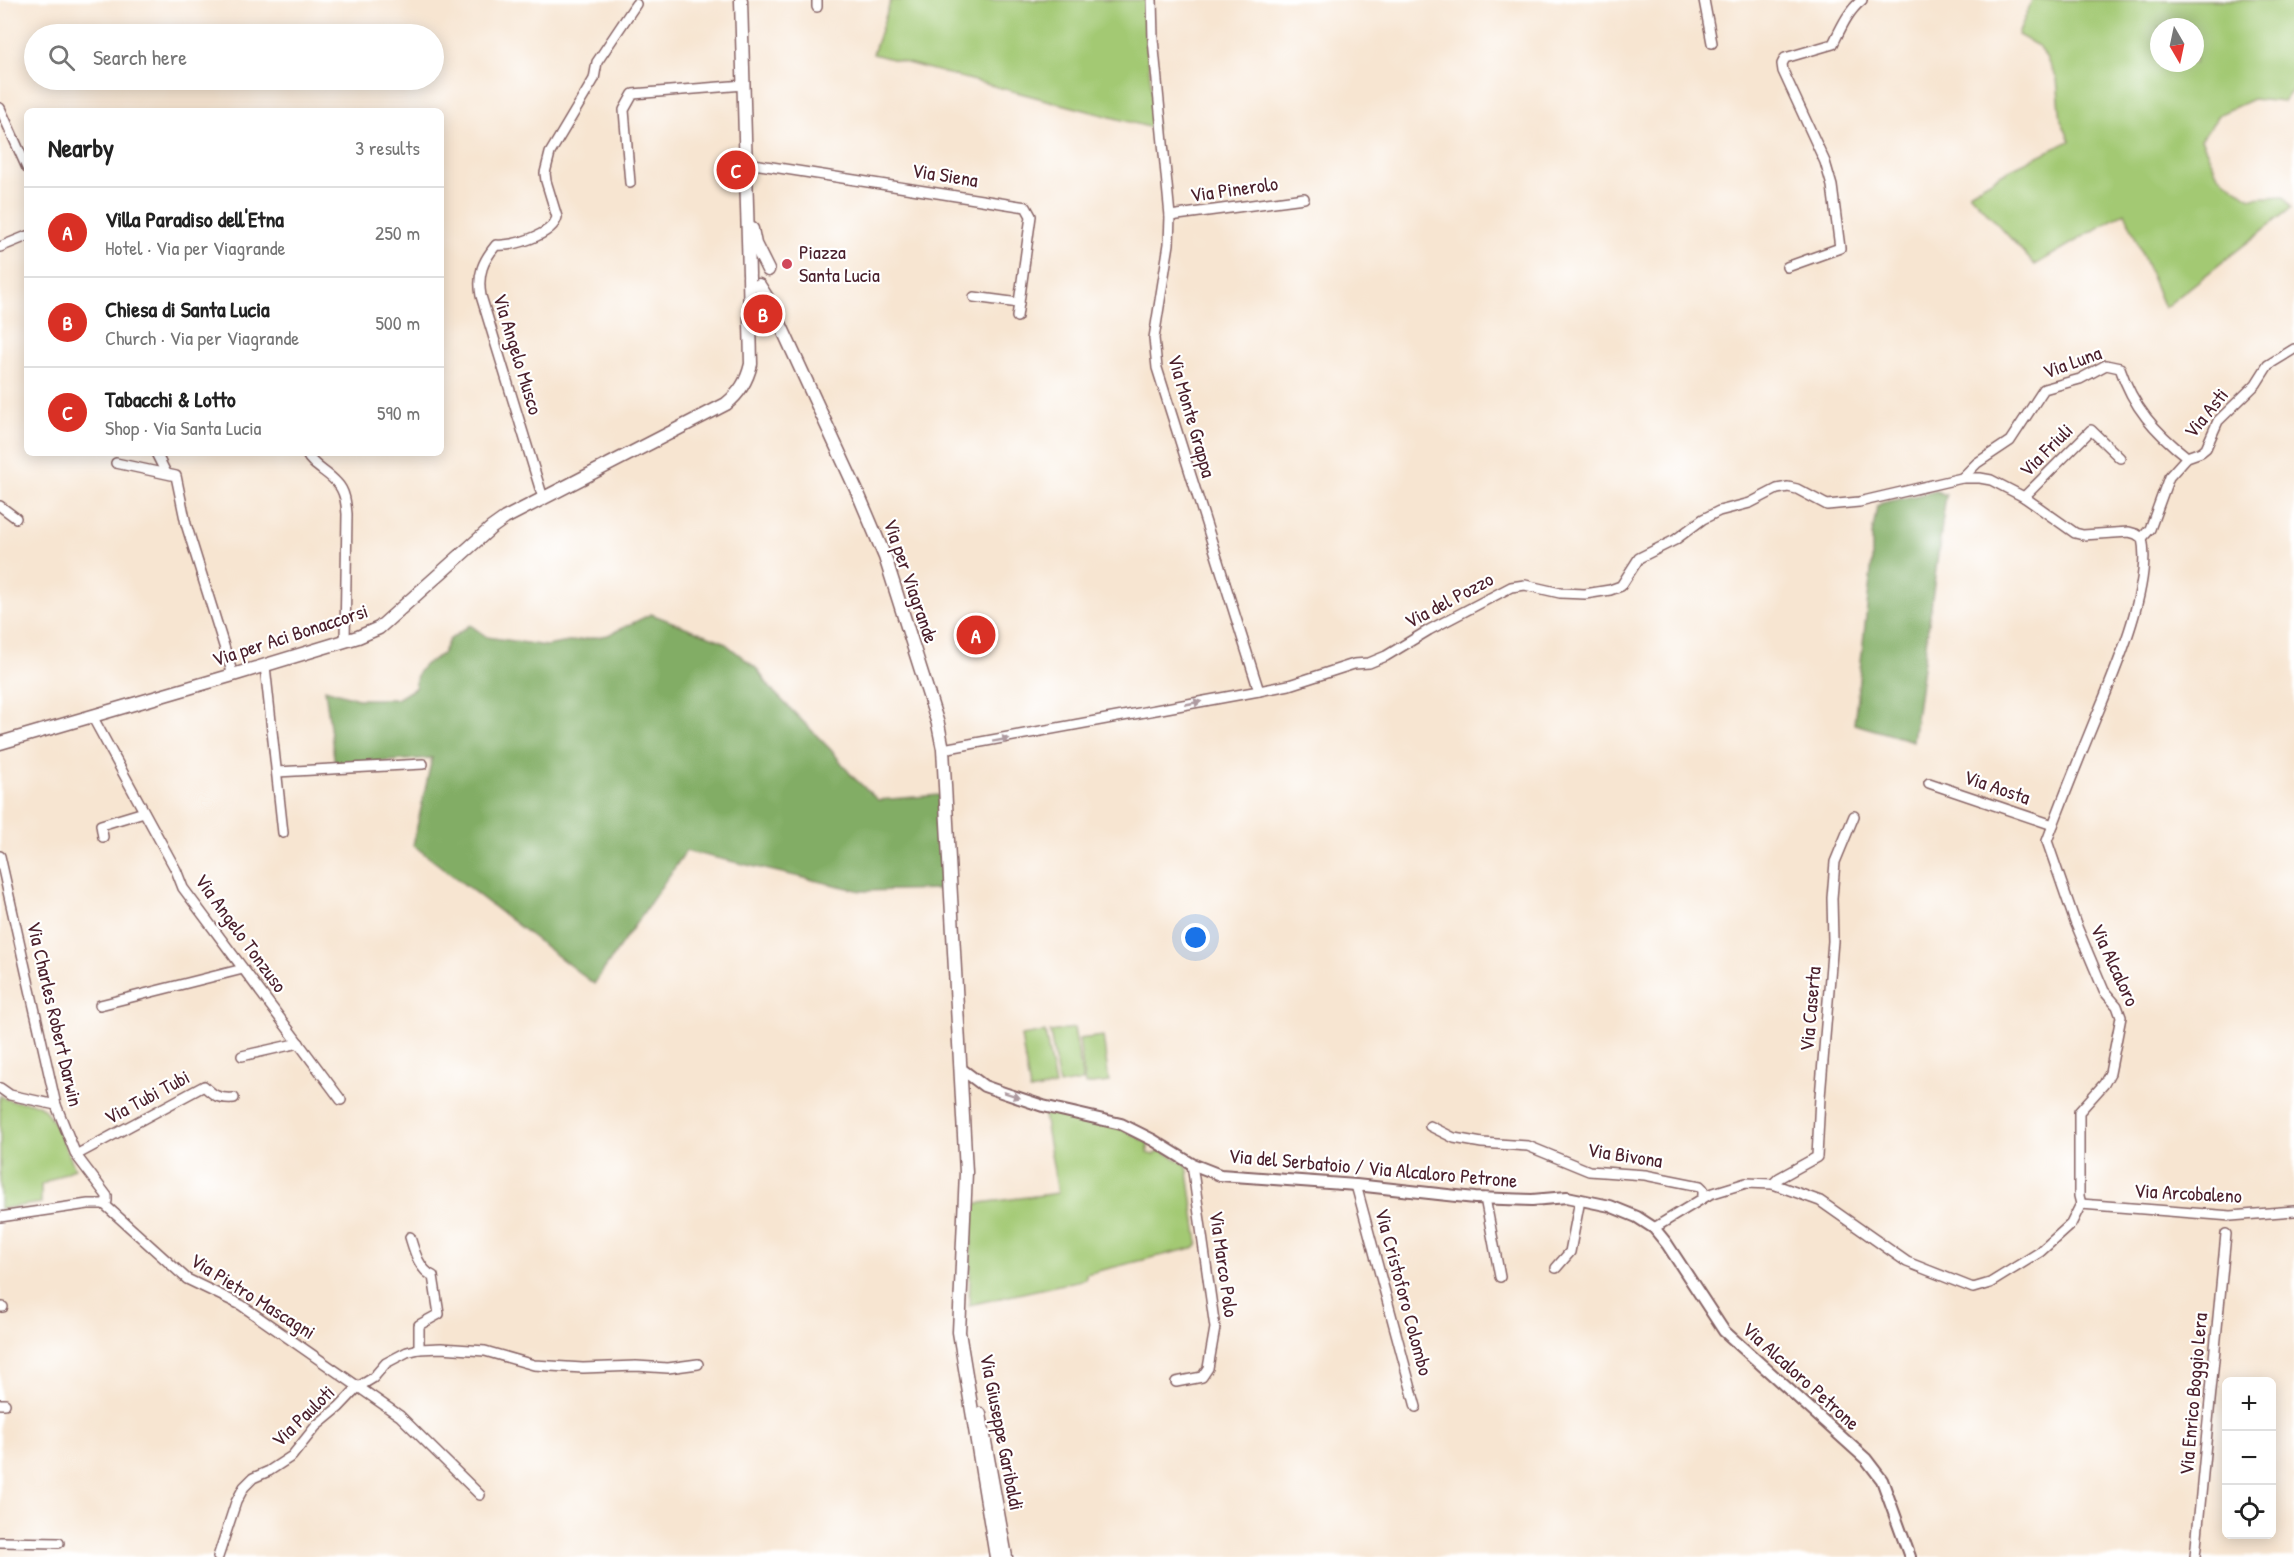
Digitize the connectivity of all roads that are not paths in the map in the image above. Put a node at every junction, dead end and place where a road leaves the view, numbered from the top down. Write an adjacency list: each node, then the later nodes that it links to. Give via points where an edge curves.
1 (741, 0): 7 (main road)
2 (1152, 0): 14 (street, Via Monte Grappa, via 1152,39)
3 (1704, 0): 6 (street)
4 (1862, 0): 17 (street, via 1843,23 1833,44 1785,58 1782,63 1825,162 1840,248)
5 (636, 4): 31 (street, Via Angelo Musco, via 597,62 594,79 550,153 545,173 556,222 519,243 496,245 484,259 480,272 481,296)
6 (1712, 43)
7 (744, 85): 10 (main road); 11 (street, via 633,94 624,110)
8 (0, 108): 9 (street)
9 (24, 161)
10 (747, 163): 13 (main road); 20 (street, Via Siena, via 1026,207 1031,216)
11 (630, 183)
12 (1304, 198): 14 (street, Via Pinerolo)
13 (747, 207): 18 (main road); 18 (main road, Via per Viagrande, via 756,244)
14 (1170, 216): 38 (street, Via Monte Grappa, via 1154,338 1157,368)
15 (24, 237): 16 (street)
16 (0, 247)
17 (1787, 267)
18 (758, 278): 31 (main road, Via per Aci Bonaccorsi, via 750,308 751,364 738,394 726,404); 41 (main road, Via per Viagrande, via 885,557)
19 (974, 297): 20 (street)
20 (1019, 303): 21 (street, Via Siena)
21 (1017, 317)
22 (2294, 349): 26 (street, Via Asti, via 2268,365 2256,384 2218,422 2206,448)
23 (158, 456): 28 (street)
24 (308, 456): 35 (street, via 337,483 345,500)
25 (2120, 458): 30 (street, Via Friuli, via 2091,430)
26 (2187, 458): 29 (street, Via Luna, via 2149,424 2120,368 2106,366 2080,379 2044,389 2010,441); 34 (street, Via Asti, via 2169,477 2150,529)
27 (116, 463): 28 (street)
28 (166, 473): 37 (street, via 176,476 186,524)
29 (1962, 478): 30 (street, Via del Pozzo, via 1991,480); 38 (street, Via del Pozzo, via 1859,502 1827,505 1797,489 1777,489 1750,503 1710,515 1675,540 1648,552 1639,558 1621,586 1585,594 1525,585 1511,588 1378,660)
30 (2024, 497): 34 (street, Via del Pozzo, via 2075,533 2129,532)
31 (543, 498): 35 (main road, Via per Aci Bonaccorsi, via 491,528 386,623)
32 (0, 506): 33 (street)
33 (16, 518)
34 (2142, 538): 47 (street, Via Alcaloro, via 2141,583 2117,669)
35 (345, 641): 36 (main road, Via per Aci Bonaccorsi)
36 (265, 666): 37 (main road, Via per Aci Bonaccorsi); 43 (street)
37 (233, 675): 39 (main road, Via per Aci Bonaccorsi)
38 (1259, 691): 41 (street, Via del Pozzo, one-way to 38)
39 (92, 716): 40 (main road, Via per Aci Bonaccorsi); 45 (street, Via Angelo Tonzuso)
40 (0, 742)
41 (944, 749): 55 (main road, Via per Viagrande)
42 (423, 764): 43 (street)
43 (276, 772): 48 (street)
44 (1929, 783): 47 (street, Via Aosta)
45 (144, 812): 49 (street, via 100,825); 51 (street, Via Angelo Tonzuso, via 183,888)
46 (1854, 816): 63 (street, Via Caserta, via 1835,862 1817,1156)
47 (2053, 825): 69 (street, Via Alcaloro, via 2047,840 2075,922 2104,991 2121,1017 2110,1073 2079,1112)
48 (283, 833)
49 (103, 837)
50 (0, 856): 59 (street, Via Charles Robert Darwin)
51 (243, 969): 52 (street); 53 (street, Via Angelo Tonzuso)
52 (100, 1005)
53 (299, 1043): 54 (street); 58 (street, Via Angelo Tonzuso)
54 (242, 1056)
55 (960, 1068): 62 (street, Via del Serbatoio / Via Alcaloro Petrone, one-way to 62, via 984,1086 1004,1093 1121,1124); 77 (main road, Via Giuseppe Garibaldi, via 966,1172)
56 (0, 1088): 59 (street, via 9,1095)
57 (234, 1098): 61 (street, Via Tubi Tubi, via 221,1099 204,1086)
58 (341, 1100)
59 (56, 1105): 61 (street, Via Charles Robert Darwin)
60 (1430, 1126): 65 (street, Via Bivona, via 1454,1138 1528,1146 1589,1171 1645,1175 1700,1186)
61 (76, 1155): 68 (street, Via Charles Robert Darwin, via 107,1196)
62 (1192, 1164): 64 (street, Via del Serbatoio / Via Alcaloro Petrone, via 1221,1175 1244,1178); 80 (street, Via Marco Polo, via 1215,1328 1208,1368 1202,1377)
63 (1773, 1184): 65 (street, via 1746,1183); 69 (street, via 1821,1201 1907,1262 1973,1288 2040,1252 2071,1224)
64 (1356, 1185): 66 (street, Via del Serbatoio / Via Alcaloro Petrone); 82 (street, Via Cristoforo Colombo)
65 (1703, 1197): 72 (street)
66 (1485, 1198): 67 (street, Via del Serbatoio / Via Alcaloro Petrone); 76 (street)
67 (1580, 1200): 72 (street, Via del Serbatoio / Via Alcaloro Petrone, via 1610,1206); 75 (street, via 1570,1252)
68 (104, 1204): 71 (street); 81 (street, Via Pietro Mascagni, via 187,1279 241,1305)
69 (2081, 1204): 70 (street, Via Arcobaleno, via 2231,1216)
70 (2294, 1211)
71 (0, 1217)
72 (1654, 1228): 89 (street, Via Alcaloro Petrone, via 1724,1331 1866,1459 1882,1480)
73 (2226, 1234): 90 (street, Via Enrico Boggio Lera)
74 (410, 1237): 78 (street, via 419,1259 433,1276 439,1314 419,1325)
75 (1556, 1268)
76 (1500, 1277)
77 (959, 1314): 87 (main road, Via Giuseppe Garibaldi); 88 (main road, Via Giuseppe Garibaldi)
78 (419, 1348): 79 (street, via 484,1351 547,1367 668,1368); 81 (street, Via Pauloti, via 386,1363)
79 (698, 1364)
80 (1176, 1382)
81 (358, 1387): 83 (street, Via Pietro Mascagni, via 400,1416); 86 (street, Via Pauloti, via 316,1426 292,1456 244,1486)
82 (1416, 1407)
83 (480, 1495)
84 (0, 1542): 85 (street)
85 (59, 1543)
86 (218, 1557)
87 (996, 1557)
88 (1006, 1557)
89 (1910, 1557)
90 (2195, 1557)

